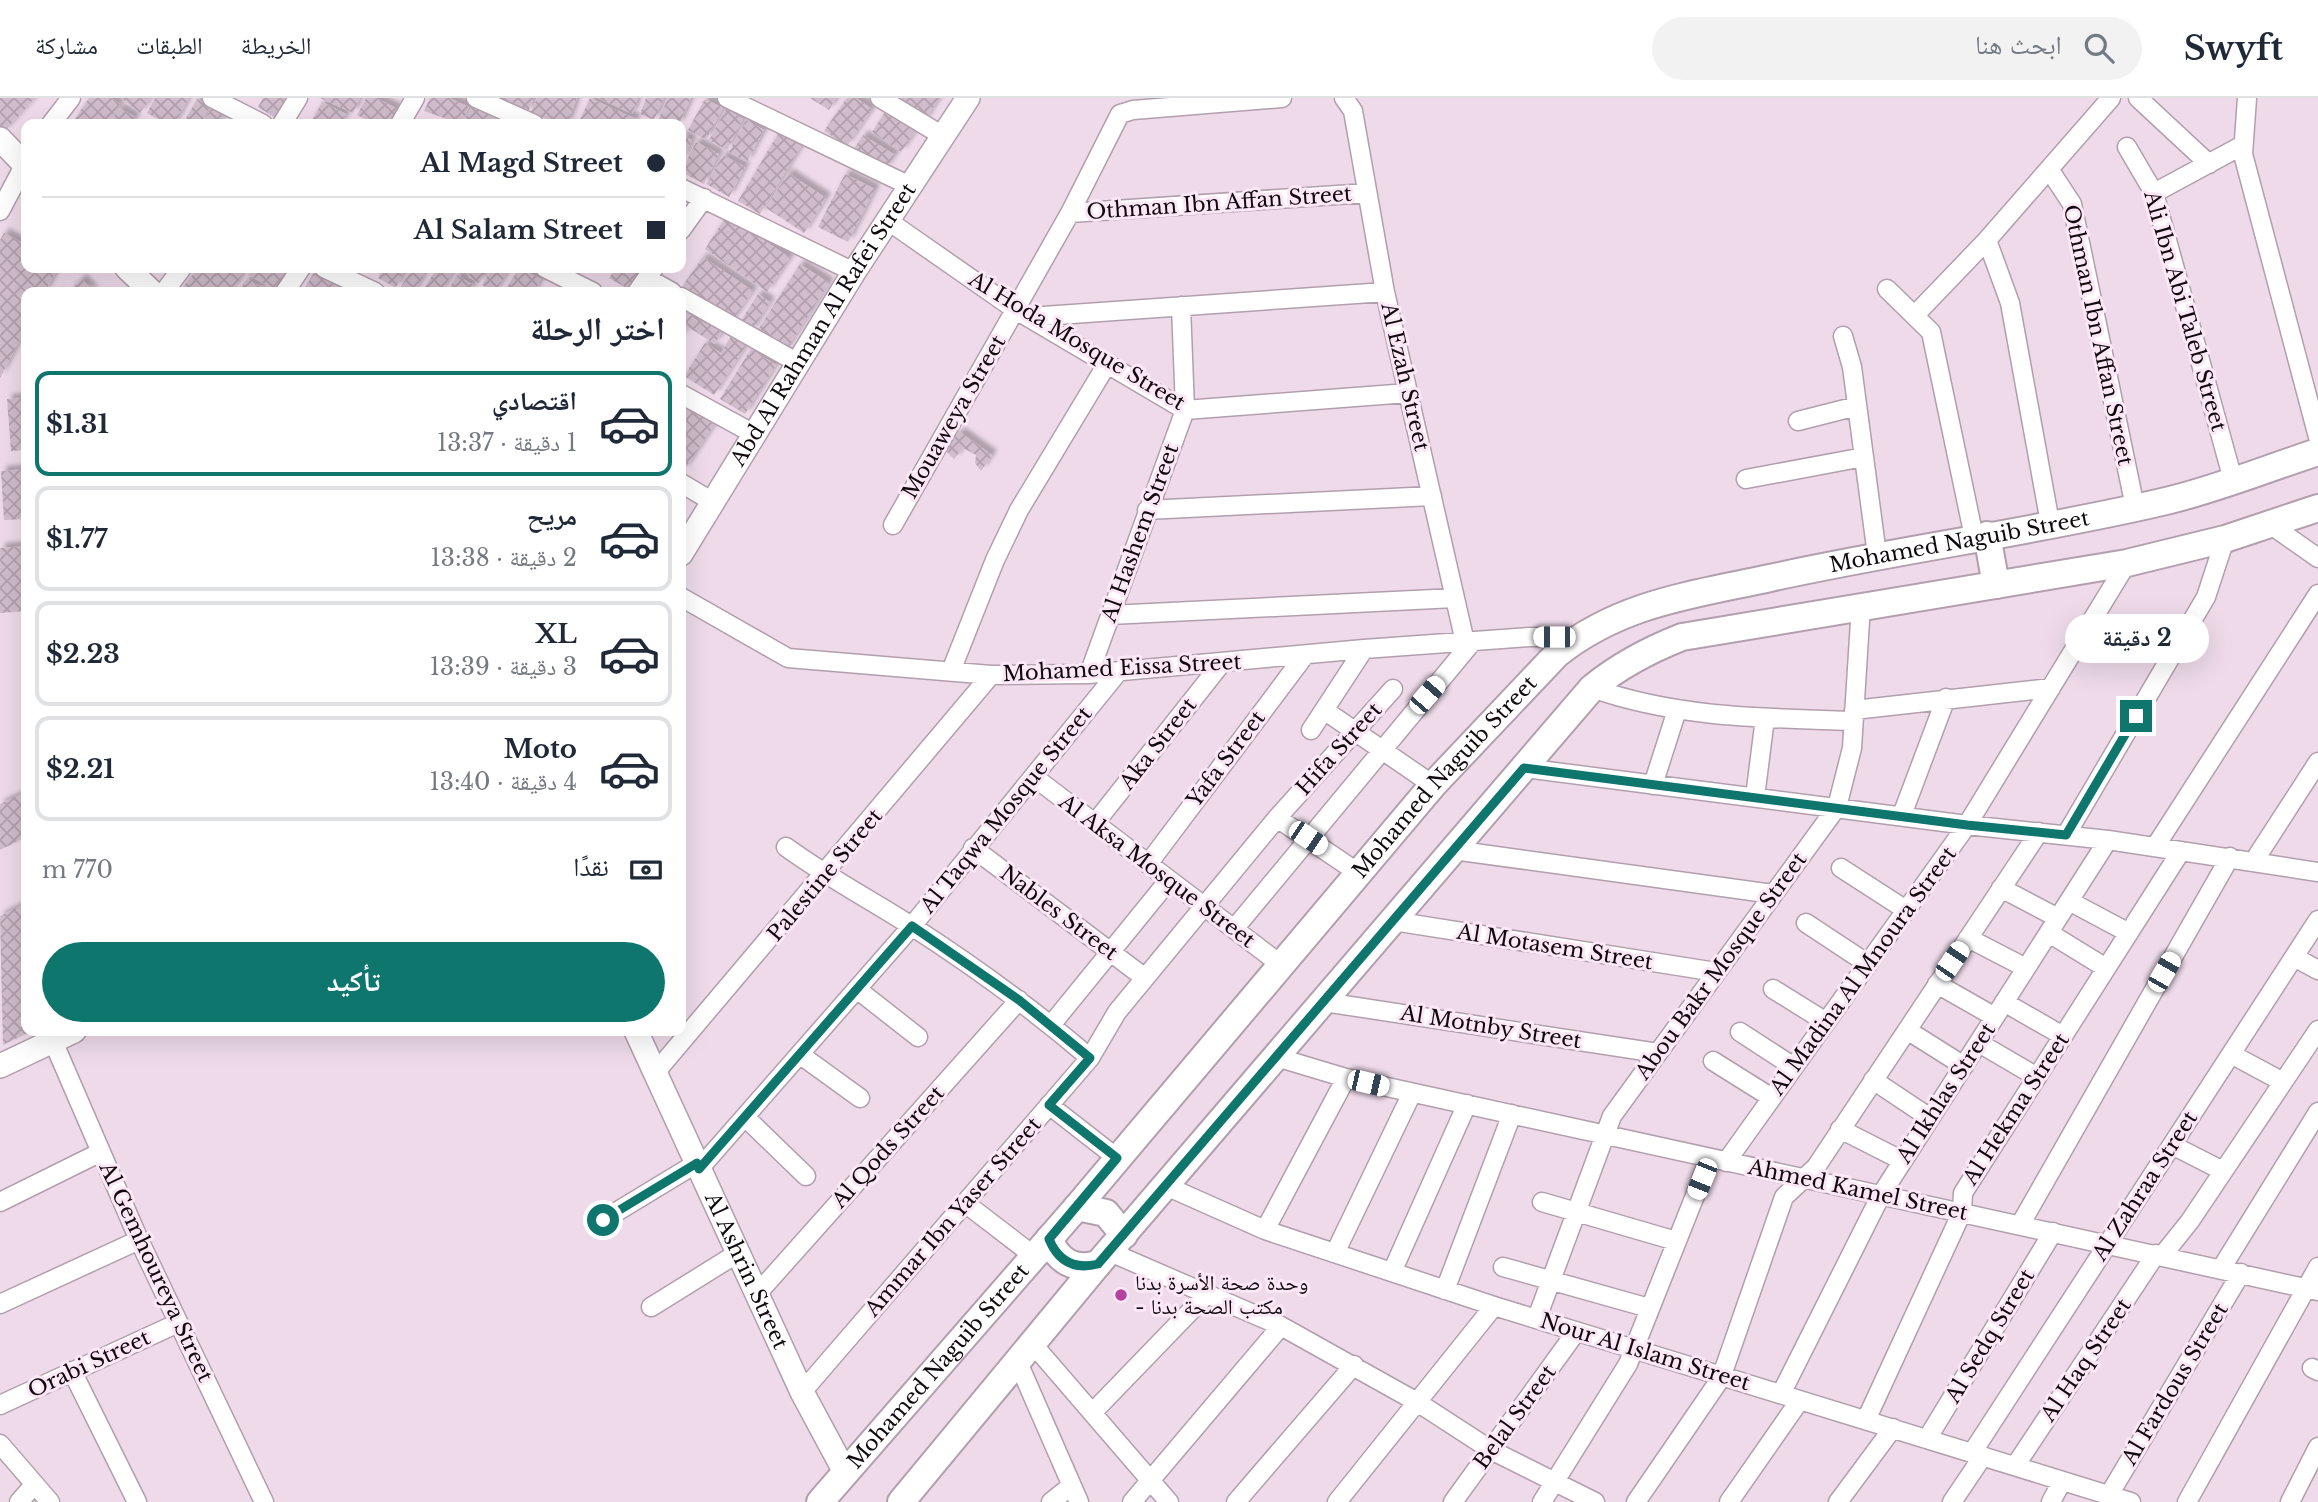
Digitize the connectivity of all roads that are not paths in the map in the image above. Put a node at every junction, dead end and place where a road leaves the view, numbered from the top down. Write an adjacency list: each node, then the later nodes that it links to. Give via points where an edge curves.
1 (71, 98): 15 (street)
2 (212, 98): 16 (street)
3 (298, 98): 17 (street)
4 (415, 98): 18 (street)
5 (476, 98): 19 (street)
6 (727, 98): 13 (street)
7 (880, 98): 20 (street)
8 (968, 98): 20 (street, Abd Al Rahman Al Rafei Street)
9 (1282, 98): 34 (street, Mouaweya Street, via 1120,114)
10 (2111, 98): 26 (street)
11 (2138, 98): 25 (street)
12 (2247, 98): 22 (street)
13 (758, 104): 28 (street)
14 (1349, 105): 30 (street, Al Ezah Street)
15 (59, 119)
16 (253, 119)
17 (285, 119)
18 (403, 119)
19 (520, 119)
20 (943, 136): 28 (street, Abd Al Rahman Al Rafei Street)
21 (0, 139): 24 (street)
22 (2243, 145): 25 (street); 62 (street)
23 (2127, 147): 31 (street, Ali Ibn Abi Taleb Street)
24 (21, 159)
25 (2209, 164): 31 (street)
26 (2049, 169): 37 (street); 70 (street, Othman Ibn Affan Street, via 2072,204)
27 (21, 173): 33 (street)
28 (910, 186): 35 (street, Abd Al Rahman Al Rafei Street)
29 (686, 190): 32 (street)
30 (1367, 193): 34 (street, Othman Ibn Affan Street); 48 (street, Al Ezah Street)
31 (2154, 193): 66 (street, Ali Ibn Abi Taleb Street)
32 (704, 198): 36 (street); 38 (street)
33 (0, 212)
34 (1070, 213): 51 (street, Mouaweya Street)
35 (887, 220): 38 (street, Abd Al Rahman Al Rafei Street); 51 (street, Al Hoda Mosque Street)
36 (686, 223)
37 (1987, 240): 52 (street); 73 (street, via 2010,303)
38 (853, 272): 54 (street, Abd Al Rahman Al Rafei Street)
39 (132, 273): 43 (street)
40 (335, 273): 44 (street)
41 (557, 273): 45 (street)
42 (646, 279): 46 (street)
43 (147, 287)
44 (364, 287)
45 (583, 287)
46 (662, 287)
47 (1886, 289): 52 (street)
48 (1385, 292): 50 (street); 56 (street, Al Ezah Street)
49 (686, 300): 54 (street)
50 (1181, 306): 51 (street); 59 (street, Al Hashem Street)
51 (1022, 313): 55 (street, Al Hoda Mosque Street); 74 (street, Mouaweya Street)
52 (1915, 315): 76 (street, via 1931,332 1935,345)
53 (1843, 336): 58 (street)
54 (798, 363): 61 (street, Abd Al Rahman Al Rafei Street)
55 (1107, 364): 59 (street, Al Hoda Mosque Street); 95 (street, via 1019,510)
56 (1408, 393): 59 (street, Al Hoda Mosque Street); 68 (street, Al Ezah Street)
57 (686, 397): 61 (street)
58 (1857, 406): 60 (street); 64 (street)
59 (1185, 410): 72 (street, Al Hashem Street)
60 (1798, 421)
61 (754, 434): 69 (street, Abd Al Rahman Al Rafei Street)
62 (2318, 437)
63 (2318, 452): 66 (main road, Mohamed Naguib Street)
64 (1864, 457): 65 (street); 79 (street)
65 (1746, 478)
66 (2233, 480): 70 (main road, Mohamed Naguib Street)
67 (686, 486): 69 (street)
68 (1432, 496): 72 (street); 85 (street, Al Ezah Street)
69 (713, 502): 78 (street, Abd Al Rahman Al Rafei Street)
70 (2135, 507): 73 (main road, Mohamed Naguib Street)
71 (2318, 508): 75 (main road)
72 (1147, 510): 89 (street, Al Hashem Street)
73 (2050, 523): 76 (main road, Mohamed Naguib Street)
74 (893, 525)
75 (2271, 525): 77 (main road); 80 (street)
76 (1981, 536): 79 (main road, Mohamed Naguib Street); 83 (main road)
77 (2225, 539): 81 (main road); 122 (street, via 2206,597)
78 (686, 546)
79 (1877, 555): 82 (main road, Mohamed Naguib Street)
80 (2318, 558)
81 (2127, 563): 83 (main road); 100 (street, Al Madina Al Mnoura Street)
82 (1830, 564): 88 (main road); 90 (main road, Mohamed Naguib Street, via 1650,604 1613,617)
83 (1996, 585): 87 (main road)
84 (2318, 594): 126 (street)
85 (1455, 598): 89 (street); 91 (street, Al Ezah Street)
86 (686, 600): 95 (street, Mohamed Eissa Street, via 788,658)
87 (1861, 604): 88 (main road); 105 (street, Abou Bakr Mosque Street)
88 (1835, 609): 99 (main road, via 1682,636 1648,651)
89 (1110, 615): 97 (street, Al Hashem Street)
90 (1579, 637): 91 (street, Mohamed Eissa Street); 113 (main road, Mohamed Naguib Street)
91 (1469, 641): 92 (street, Mohamed Eissa Street); 109 (street)
92 (1364, 649): 93 (street, Mohamed Eissa Street); 103 (street)
93 (1305, 655): 94 (street, Mohamed Eissa Street); 132 (street, Yafa Street)
94 (1221, 664): 96 (street, Mohamed Eissa Street); 119 (street, Aka Street)
95 (951, 671): 98 (street, Mohamed Eissa Street)
96 (1119, 671): 97 (street, Mohamed Eissa Street); 112 (street, Al Taqwa Mosque Street)
97 (1089, 674): 98 (street, Mohamed Eissa Street)
98 (992, 675): 136 (street, Palestine Street)
99 (1592, 688): 104 (street, via 1636,704); 111 (main road)
100 (2051, 688): 102 (street); 120 (street, Al Madina Al Mnoura Street)
101 (1393, 689): 108 (street, Hifa Street)
102 (1946, 698): 105 (street); 117 (street)
103 (1324, 710): 107 (street); 108 (street)
104 (1677, 710): 106 (street); 114 (street)
105 (1853, 715): 106 (street); 116 (street, Abou Bakr Mosque Street, via 1846,778)
106 (1765, 718): 115 (street)
107 (1311, 730)
108 (1356, 732): 109 (street); 118 (street, Hifa Street)
109 (1381, 749): 113 (street); 123 (street)
110 (2318, 762): 131 (street)
111 (1524, 768): 114 (street); 128 (main road)
112 (1034, 777): 119 (street, Al Aksa Mosque Street); 127 (street, Al Taqwa Mosque Street)
113 (1433, 785): 134 (main road, Mohamed Naguib Street)
114 (1653, 785): 115 (street)
115 (1755, 797): 116 (street)
116 (1837, 807): 117 (street); 139 (street, Abou Bakr Mosque Street)
117 (1902, 815): 120 (street)
118 (1277, 818): 123 (street); 141 (street, Hifa Street)
119 (1095, 823): 132 (street, Al Aksa Mosque Street)
120 (1967, 825): 121 (street); 142 (street, Al Madina Al Mnoura Street)
121 (2039, 832): 122 (street); 138 (street)
122 (2066, 835): 124 (street)
123 (1308, 838): 134 (street); 148 (street)
124 (2108, 839): 126 (street); 140 (street, Al Ikhlas Street)
125 (786, 847): 136 (street)
126 (2155, 847): 129 (street)
127 (973, 848): 147 (street, Al Taqwa Mosque Street); 151 (street, Nables Street)
128 (1453, 850): 139 (street); 144 (main road)
129 (2182, 851): 130 (street); 149 (street, Al Hekma Street)
130 (2230, 858): 131 (street); 220 (street)
131 (2254, 861): 135 (street)
132 (1148, 864): 137 (street, Al Aksa Mosque Street)
133 (1841, 868): 142 (street)
134 (1357, 872): 153 (main road, Mohamed Naguib Street)
135 (2318, 872)
136 (825, 876): 147 (street); 186 (street, Palestine Street)
137 (1169, 880): 141 (street, Al Aksa Mosque Street); 151 (street)
138 (2001, 888): 146 (street); 150 (street)
139 (1773, 894): 158 (street, Abou Bakr Mosque Street)
140 (2069, 901): 146 (street, Al Ikhlas Street); 149 (street)
141 (1205, 906): 148 (street, Al Aksa Mosque Street); 159 (street, Ammar Ibn Yaser Street)
142 (1906, 910): 154 (street, Al Madina Al Mnoura Street)
143 (2318, 920): 152 (street, Al Zahraa Street)
144 (1393, 921): 158 (street, Al Motasem Street); 164 (main road)
145 (1806, 923): 154 (street)
146 (2054, 925): 155 (street, Al Ikhlas Street); 156 (street)
147 (912, 926): 162 (street, Al Taqwa Mosque Street); 163 (street)
148 (1234, 929): 153 (street, Al Aksa Mosque Street)
149 (2129, 933): 156 (street, Al Hekma Street)
150 (1968, 939): 155 (street); 160 (street)
151 (1111, 952): 159 (street, Nables Street); 167 (street)
152 (2294, 957): 157 (street); 178 (street, Al Zahraa Street)
153 (1280, 964): 204 (main road, Mohamed Naguib Street)
154 (1867, 964): 166 (street, Al Madina Al Mnoura Street)
155 (2026, 968): 165 (street, Al Ikhlas Street)
156 (2106, 968): 173 (street, Al Hekma Street)
157 (2318, 970)
158 (1716, 972): 177 (street, Abou Bakr Mosque Street)
159 (1145, 978): 181 (street, Ammar Ibn Yaser Street, via 1117,1012)
160 (1937, 984): 165 (street); 168 (street)
161 (1773, 989): 166 (street)
162 (858, 990): 174 (street); 179 (street, Al Taqwa Mosque Street)
163 (1019, 1000): 167 (street); 240 (street, Al Qods Street)
164 (1324, 1002): 177 (street, Al Motnby Street); 180 (main road)
165 (2000, 1010): 173 (street); 176 (street, Al Ikhlas Street)
166 (1826, 1022): 185 (street, Al Madina Al Mnoura Street)
167 (1051, 1025): 181 (street)
168 (1907, 1030): 184 (street); 189 (street)
169 (2318, 1030): 190 (street, Al Haq Street)
170 (1740, 1032): 185 (street)
171 (64, 1036): 175 (street)
172 (638, 1036): 186 (street, Al Ashrin Street)
173 (2063, 1036): 187 (street, Al Hekma Street)
174 (918, 1037)
175 (53, 1041): 183 (street); 203 (street, Al Gemhoureya Street)
176 (1979, 1043): 184 (street, Al Ikhlas Street); 187 (street)
177 (1658, 1052): 201 (street, Abou Bakr Mosque Street, via 1612,1116)
178 (2231, 1054): 190 (street); 202 (street, Al Zahraa Street)
179 (802, 1056): 192 (street); 198 (street, Al Taqwa Mosque Street)
180 (1276, 1057): 188 (street, Ahmed Kamel Street); 211 (main road)
181 (1090, 1058): 195 (street, Ammar Ibn Yaser Street)
182 (1713, 1061): 193 (street)
183 (0, 1066)
184 (1964, 1066): 199 (street, Al Ikhlas Street)
185 (1794, 1067): 193 (street, Al Madina Al Mnoura Street)
186 (655, 1073): 207 (street, Al Ashrin Street)
187 (2037, 1077): 218 (street, Al Hekma Street, via 1963,1193)
188 (1346, 1078): 191 (street, Ahmed Kamel Street); 221 (street)
189 (1873, 1080): 199 (street); 200 (street)
190 (2283, 1082): 208 (street, Al Haq Street)
191 (1412, 1093): 194 (street, Ahmed Kamel Street); 228 (street)
192 (860, 1098)
193 (1772, 1098): 205 (street, Al Madina Al Mnoura Street)
194 (1467, 1104): 197 (street, Ahmed Kamel Street); 234 (street)
195 (1049, 1105): 204 (street); 215 (street, Ammar Ibn Yaser Street)
196 (2318, 1112): 233 (street)
197 (1512, 1114): 201 (street, Ahmed Kamel Street); 237 (street)
198 (745, 1117): 207 (street, Al Taqwa Mosque Street); 209 (street)
199 (1930, 1118): 206 (street, Al Ikhlas Street)
200 (1840, 1129): 206 (street); 210 (street)
201 (1607, 1135): 205 (street, Ahmed Kamel Street); 217 (street, Abou Bakr Mosque Street)
202 (2172, 1145): 208 (street); 225 (street, Al Zahraa Street)
203 (101, 1152): 213 (street); 223 (street, Al Gemhoureya Street)
204 (1117, 1158): 216 (main road, Mohamed Naguib Street)
205 (1718, 1160): 210 (street, Ahmed Kamel Street); 224 (street, Al Madina Al Mnoura Street)
206 (1903, 1161): 212 (street, Al Ikhlas Street)
207 (698, 1166): 219 (street, Al Taqwa Mosque Street); 229 (street, Al Ashrin Street)
208 (2223, 1171): 230 (street, Al Haq Street)
209 (806, 1177)
210 (1806, 1178): 212 (street, Ahmed Kamel Street); 253 (street, via 1784,1196)
211 (1166, 1186): 221 (street, Nour Al Islam Street); 227 (main road)
212 (1881, 1195): 218 (street, Ahmed Kamel Street); 255 (street, Al Ikhlas Street)
213 (0, 1202)
214 (1542, 1202): 217 (street)
215 (965, 1203): 226 (street); 254 (street, Ammar Ibn Yaser Street)
216 (1077, 1207): 226 (main road, Mohamed Naguib Street); 227 (main road, via 1106,1213)
217 (1575, 1212): 224 (street); 236 (street, Abou Bakr Mosque Street)
218 (1962, 1212): 220 (street, Ahmed Kamel Street); 260 (street, Al Hekma Street)
219 (603, 1220)
220 (2020, 1225): 222 (street, Ahmed Kamel Street)
221 (1265, 1230): 228 (street, Nour Al Islam Street)
222 (2053, 1232): 225 (street, Ahmed Kamel Street); 262 (street, Al Sedq Street)
223 (139, 1240): 241 (street); 246 (street, Al Gemhoureya Street)
224 (1676, 1241): 244 (street, Al Madina Al Mnoura Street)
225 (2108, 1244): 230 (street, Ahmed Kamel Street); 265 (street, Al Zahraa Street)
226 (1042, 1248): 227 (main road, via 1077,1267); 268 (main road, Mohamed Naguib Street)
227 (1110, 1250): 239 (street); 250 (main road)
228 (1335, 1253): 234 (street, Nour Al Islam Street)
229 (738, 1254): 240 (street, Al Ashrin Street); 243 (street)
230 (2159, 1255): 233 (street, Ahmed Kamel Street); 267 (street, Al Haq Street)
231 (2318, 1266): 238 (street)
232 (1503, 1267): 236 (street)
233 (2221, 1269): 235 (street, Ahmed Kamel Street)
234 (1392, 1272): 237 (street, Nour Al Islam Street)
235 (2241, 1273): 238 (street, Ahmed Kamel Street); 274 (street, Al Fardous Street)
236 (1551, 1280): 244 (street); 245 (street, Abou Bakr Mosque Street)
237 (1445, 1290): 242 (street, Nour Al Islam Street)
238 (2312, 1290): 295 (street)
239 (1208, 1293): 247 (street); 259 (street)
240 (757, 1294): 254 (street, Al Ashrin Street)
241 (0, 1304)
242 (1494, 1306): 245 (street, Nour Al Islam Street); 257 (street)
243 (651, 1307)
244 (1649, 1308): 249 (street, Al Madina Al Mnoura Street)
245 (1537, 1318): 248 (street, Nour Al Islam Street)
246 (178, 1323): 252 (street, Orabi Street); 278 (street, Al Gemhoureya Street)
247 (1281, 1326): 251 (street); 269 (street)
248 (1576, 1332): 249 (street, Nour Al Islam Street); 264 (street, Belal Street)
249 (1632, 1349): 253 (street, Nour Al Islam Street); 270 (street, Al Madina Al Mnoura Street, via 1628,1364)
250 (1024, 1351): 259 (street); 273 (street); 280 (main road)
251 (1353, 1365): 257 (street); 284 (street)
252 (72, 1371): 258 (street, Orabi Street); 277 (street)
253 (1721, 1378): 255 (street, Nour Al Islam Street); 289 (street)
254 (802, 1392): 268 (street, Al Ashrin Street)
255 (1781, 1394): 256 (street, Nour Al Islam Street)
256 (1800, 1399): 260 (street, Nour Al Islam Street); 290 (street)
257 (1417, 1402): 264 (street); 285 (street)
258 (0, 1405)
259 (1093, 1412): 269 (street)
260 (1866, 1420): 261 (street, Nour Al Islam Street)
261 (1893, 1428): 262 (street, Nour Al Islam Street); 291 (street)
262 (1927, 1439): 265 (street, Nour Al Islam Street)
263 (0, 1444): 272 (street)
264 (1491, 1450): 270 (street); 286 (street, Belal Street)
265 (1978, 1455): 267 (street, Nour Al Islam Street); 292 (street, Al Zahraa Street)
266 (2315, 1459): 296 (street)
267 (2015, 1466): 271 (street, Nour Al Islam Street)
268 (845, 1472): 279 (main road, Mohamed Naguib Street)
269 (1150, 1480): 282 (street); 283 (street)
270 (1557, 1481): 287 (street, Al Madina Al Mnoura Street); 288 (street)
271 (2063, 1481): 274 (street, Nour Al Islam Street); 293 (street)
272 (34, 1485): 275 (street); 276 (street)
273 (1075, 1494): 281 (street)
274 (2109, 1495): 294 (street, Nour Al Islam Street)
275 (19, 1502)
276 (50, 1502)
277 (137, 1502)
278 (264, 1502)
279 (820, 1502)
280 (901, 1502)
281 (1051, 1502)
282 (1132, 1502)
283 (1169, 1502)
284 (1236, 1502)
285 (1337, 1502)
286 (1454, 1502)
287 (1542, 1502)
288 (1595, 1502)
289 (1636, 1502)
290 (1729, 1502)
291 (1838, 1502)
292 (1952, 1502)
293 (2051, 1502)
294 (2131, 1502)
295 (2187, 1502)
296 (2290, 1502)

